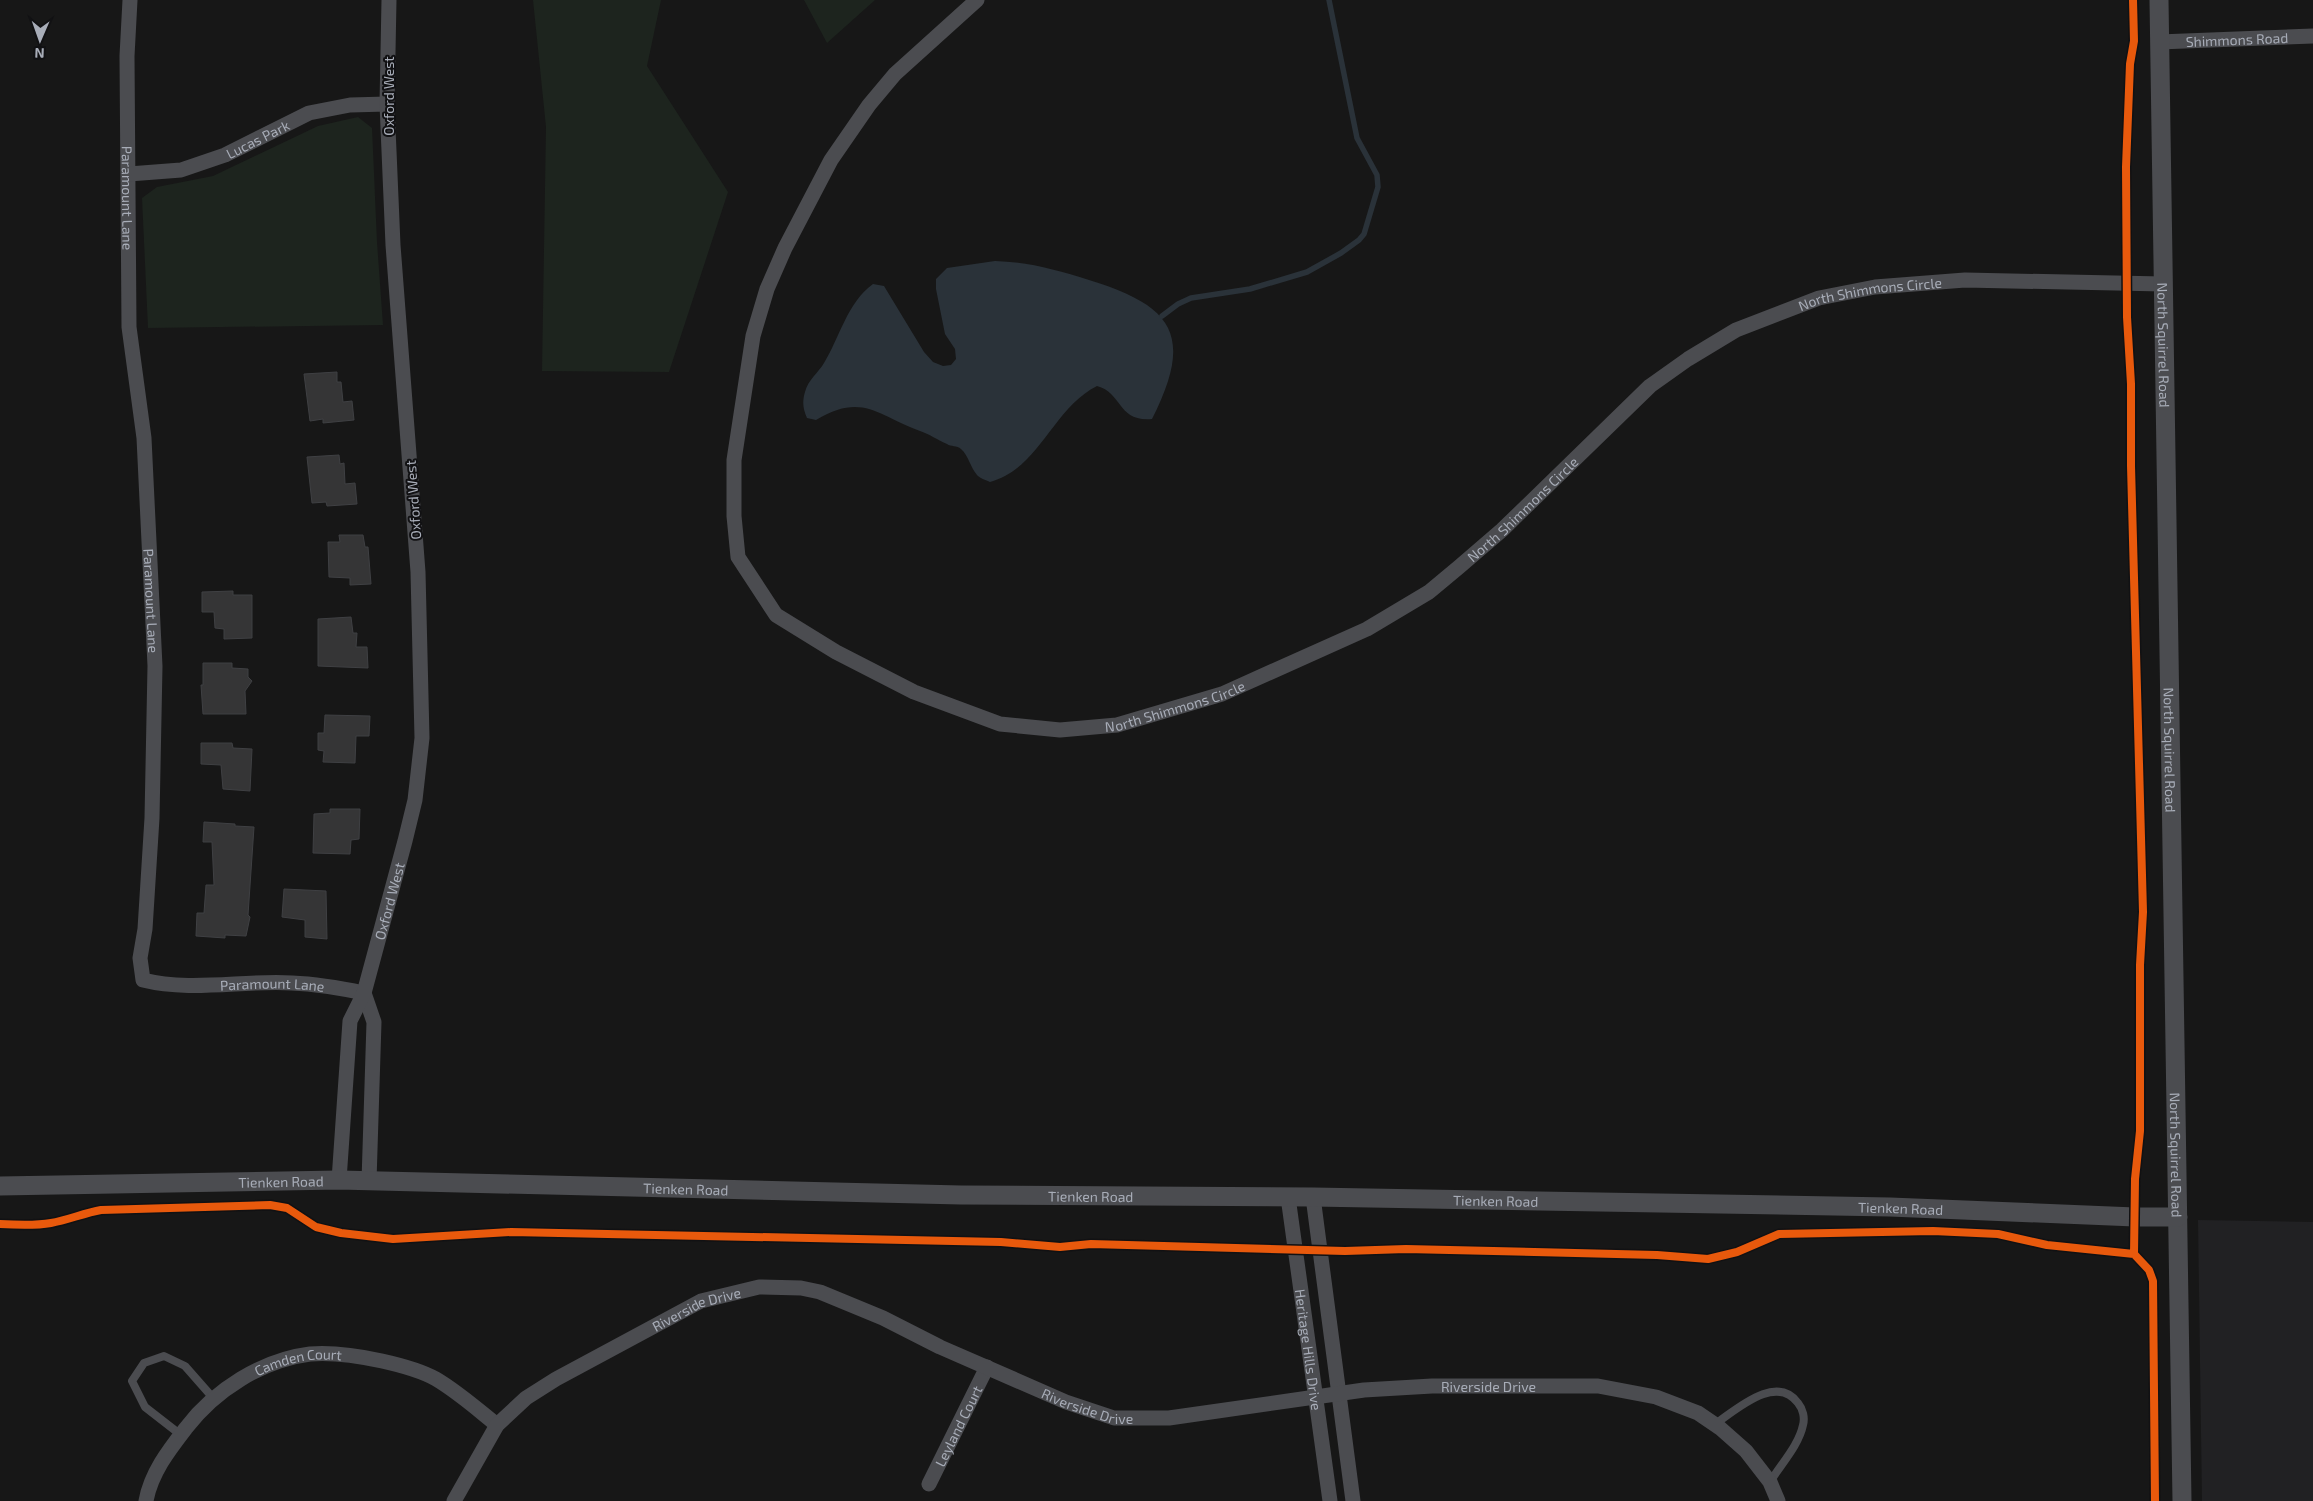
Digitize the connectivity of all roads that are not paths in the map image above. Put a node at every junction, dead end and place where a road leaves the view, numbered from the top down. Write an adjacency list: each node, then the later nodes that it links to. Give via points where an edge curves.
1 (130, 0): 8 (street, Paramount Lane, via 127,56)
2 (390, 0): 7 (street, Oxford West)
3 (2159, 0): 6 (street, North Squirrel Road)
4 (972, 3): 9 (street, North Shimmons Circle, via 895,74 869,105 831,160 785,248 767,289 753,336 743,388 734,460 734,516 738,557 776,615 836,652 914,692 1000,724 1060,730 1117,726 1222,694 1367,629 1429,592 1466,561 1650,386 1688,358 1736,330 1819,298 1875,287 1965,280)
5 (2313, 36): 6 (street, Shimmons Road)
6 (2159, 42): 9 (street, North Squirrel Road)
7 (386, 104): 8 (street, Lucas Park, via 350,105 309,113 225,155 180,170); 10 (street, Oxford West, via 393,246 418,572 422,738 415,800)
8 (129, 174): 10 (street, Paramount Lane, via 129,327 144,438 155,666 152,818 145,929 140,958 143,980 165,986 292,982)
9 (2163, 284): 16 (street, North Squirrel Road)
10 (364, 993): 11 (street, Oxford West, via 350,1021); 12 (street, via 374,1022)
11 (339, 1180): 12 (street, Tienken Road); 13 (street, Tienken Road)
12 (369, 1181): 14 (street, Tienken Road, via 961,1195)
13 (1, 1186)
14 (1288, 1197): 15 (street, Tienken Road); 19 (street, Heritage Hills Drive)
15 (1313, 1197): 16 (street, Tienken Road, via 1880,1206); 18 (street, Heritage Hills Drive)
16 (2178, 1217): 31 (street, North Squirrel Road)
17 (987, 1367): 19 (street, Riverside Drive, via 1066,1402 1114,1418 1169,1418); 22 (street, Riverside Drive, via 820,1292 801,1288 759,1288 701,1301 556,1379 526,1398); 25 (street, Leyland Court)
18 (1339, 1393): 19 (street, Riverside Drive); 21 (street, Riverside Drive, via 1467,1385 1598,1386 1656,1397 1698,1413); 29 (street, Heritage Hills Drive)
19 (1315, 1397): 28 (street, Heritage Hills Drive)
20 (214, 1399): 22 (street, Camden Court, via 264,1366 309,1354 363,1356 400,1364 435,1378); 23 (street, Camden Court, via 200,1410); 23 (lane, via 185,1366 164,1356 144,1363 132,1381 145,1407)
21 (1714, 1424): 24 (street, Riverside Drive, via 1746,1451); 24 (lane, via 1764,1393 1793,1396 1802,1408 1804,1423 1800,1436)
22 (497, 1425): 27 (street, Riverside Drive)
23 (181, 1435): 26 (street, Camden Court, via 156,1471)
24 (1770, 1482): 30 (street, Riverside Drive)
25 (929, 1484)
26 (146, 1501)
27 (454, 1501)
28 (1330, 1501)
29 (1353, 1501)
30 (1778, 1501)
31 (2182, 1501)

